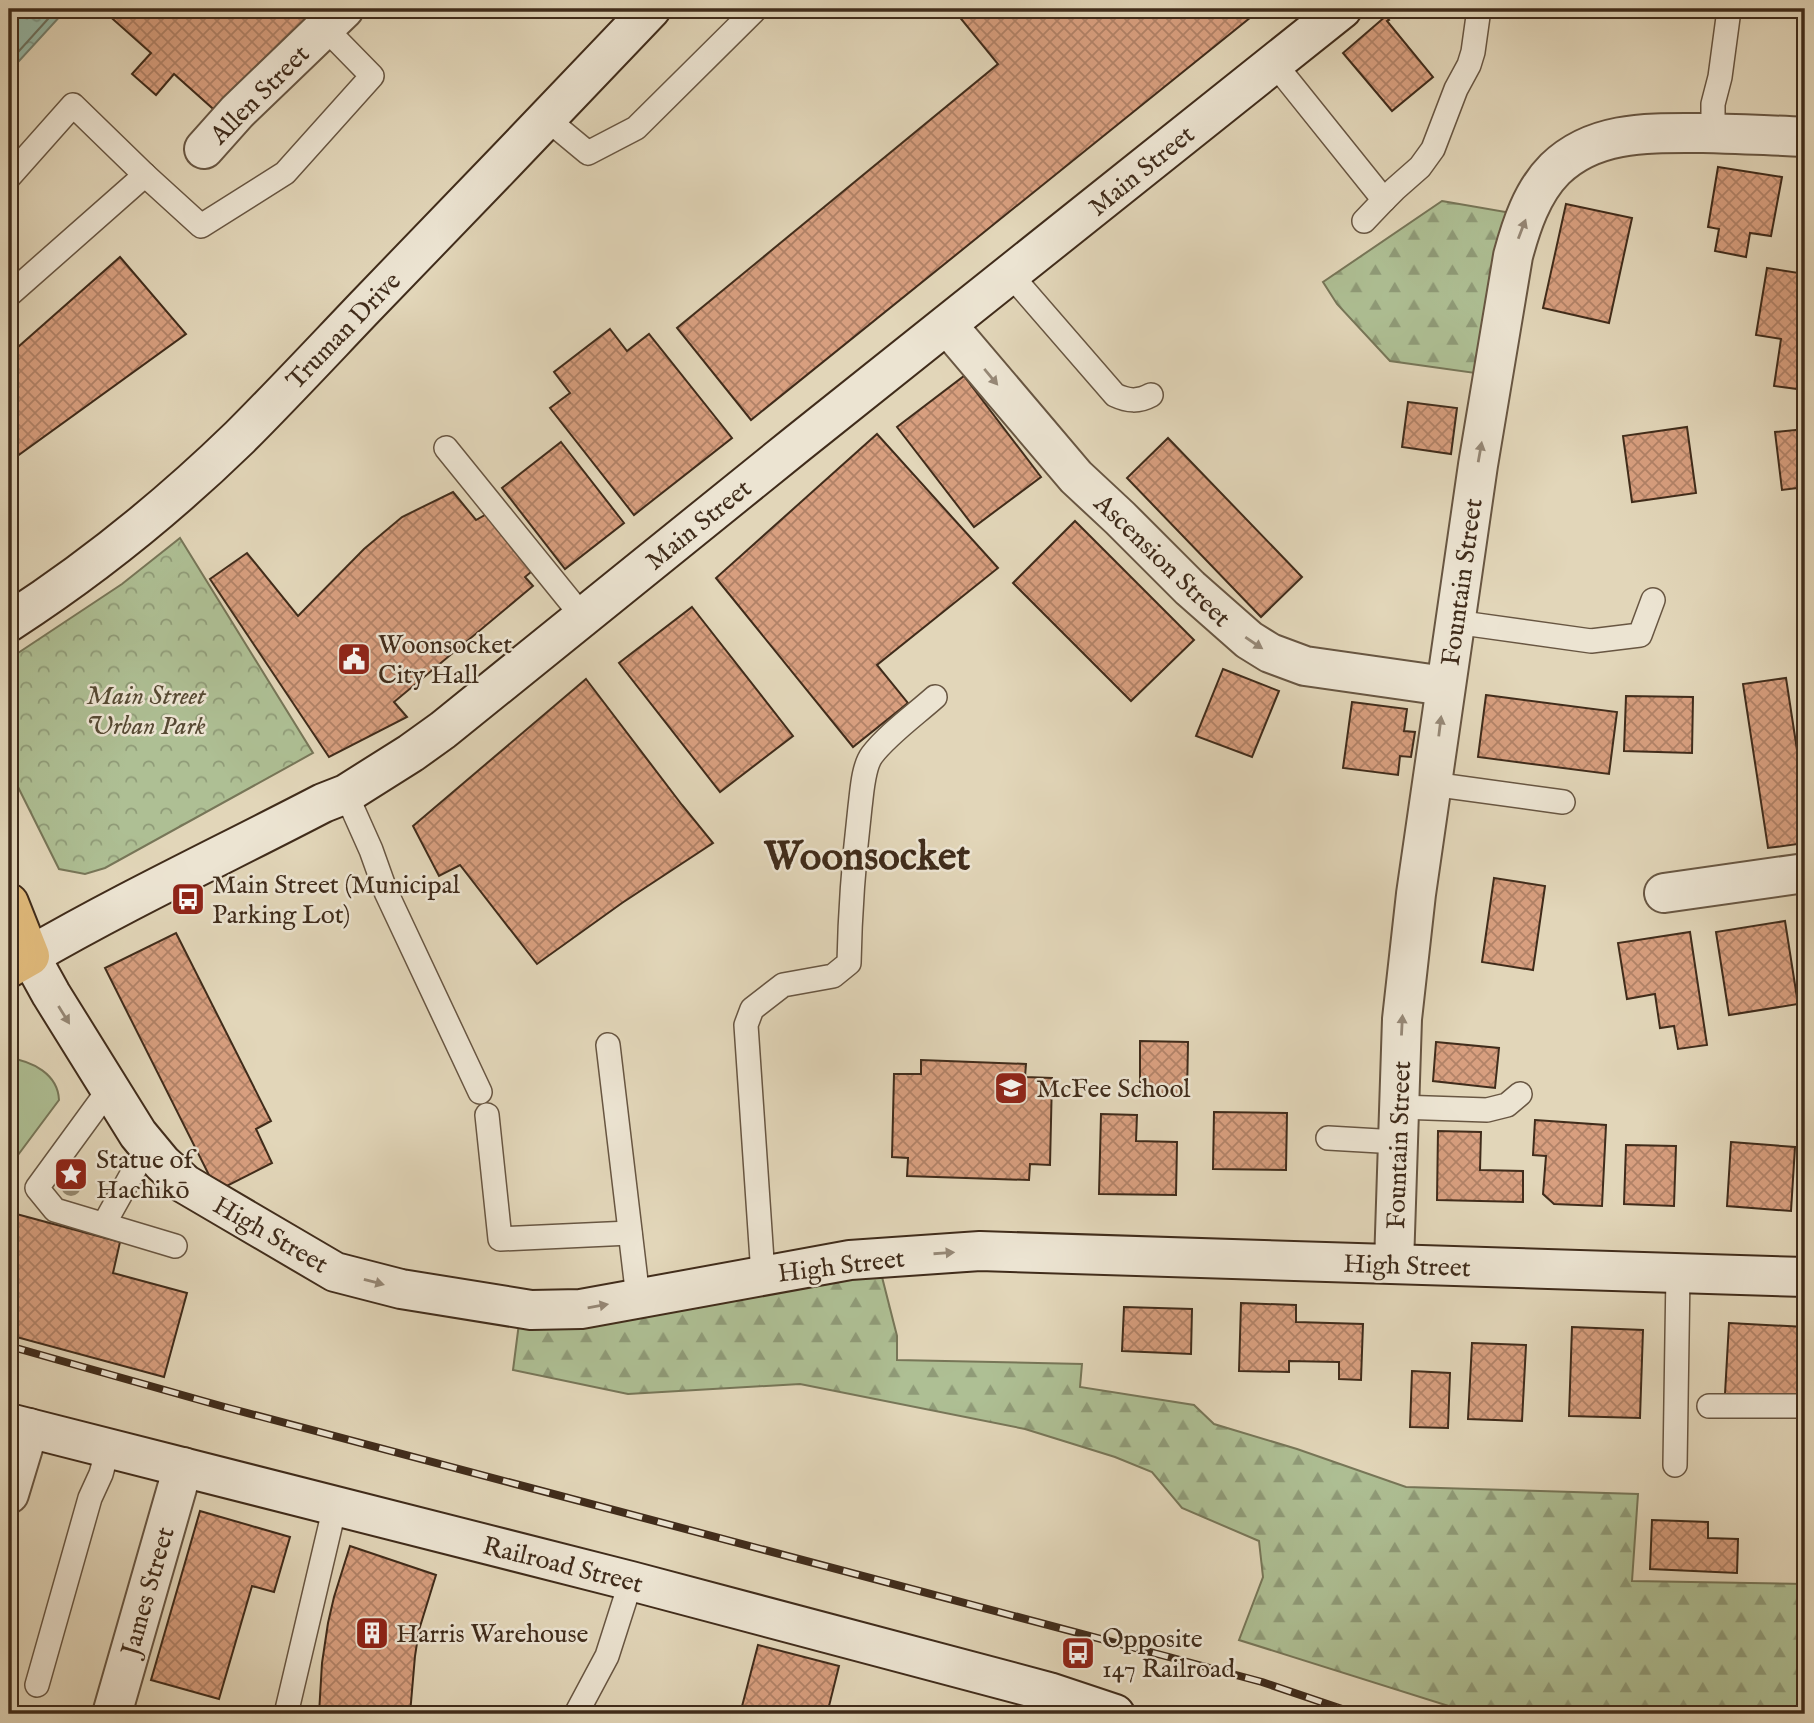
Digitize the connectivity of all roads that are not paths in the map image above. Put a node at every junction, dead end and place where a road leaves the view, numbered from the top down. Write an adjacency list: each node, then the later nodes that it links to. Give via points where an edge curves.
1 (651, 9): 8 (main road, Truman Drive)
2 (756, 9): 8 (lane, via 636,128 588,153)
3 (1342, 9): 7 (main road, Main Street)
4 (1479, 9): 14 (lane, via 1474,52 1433,149)
5 (1729, 10): 9 (lane, via 1713,104)
6 (335, 18): 11 (main road, Allen Street); 12 (lane, via 372,76 285,173 201,226)
7 (1274, 63): 14 (lane); 16 (main road, Main Street)
8 (547, 119): 23 (main road, Truman Drive, via 239,438 131,534)
9 (1713, 134): 10 (main road, Fountain Street); 24 (main road, Fountain Street, one-way to 9, via 1513,256 1535,196 1554,170 1594,144 1641,133)
10 (1805, 137)
11 (204, 149)
12 (145, 175): 13 (lane, via 73,105); 17 (lane)
13 (9, 177)
14 (1384, 200): 15 (lane)
15 (1364, 221)
16 (1010, 274): 18 (main road, Main Street); 19 (lane, via 1112,392)
17 (9, 295)
18 (947, 325): 22 (main road, Main Street); 25 (main road, Ascension Street, one-way to 25, via 1076,477 1249,640 1305,666)
19 (1141, 398)
20 (446, 448): 22 (lane)
21 (1653, 600): 24 (lane, via 1640,635 1591,642)
22 (583, 617): 28 (main road, Main Street, via 435,736)
23 (9, 622)
24 (1455, 622): 25 (main road, Fountain Street)
25 (1445, 687): 27 (main road, Fountain Street, one-way to 25)
26 (935, 697): 47 (lane, via 870,757 858,823 849,963 833,976 783,985 752,1009 746,1025)
27 (1432, 784): 29 (lane); 39 (main road, Fountain Street, one-way to 27, via 1402,1019)
28 (346, 794): 33 (main road, Main Street, via 199,864); 36 (lane, via 386,892)
29 (1563, 802)
30 (1805, 873): 31 (main road)
31 (1664, 893)
32 (9, 903): 33 (main road)
33 (19, 962): 35 (main road, High Street, one-way to 35, via 51,994)
34 (608, 1045): 43 (lane)
35 (110, 1088): 41 (main road, High Street); 42 (lane, via 37,1188 55,1210)
36 (480, 1091)
37 (1520, 1094): 39 (lane, via 1507,1105 1487,1111)
38 (487, 1115): 43 (lane, via 500,1239)
39 (1398, 1124): 40 (lane); 45 (main road, Fountain Street)
40 (1328, 1138)
41 (148, 1147): 42 (lane); 49 (main road, High Street, one-way to 49, via 192,1189 335,1272 401,1289 531,1310 581,1309)
42 (104, 1224): 44 (lane)
43 (630, 1233): 49 (lane)
44 (175, 1246)
45 (1394, 1264): 46 (main road, High Street); 47 (main road, High Street, one-way to 45, via 850,1260 980,1251)
46 (1678, 1273): 48 (main road, High Street); 54 (lane)
47 (763, 1275): 49 (main road, High Street)
48 (1805, 1277)
49 (638, 1298)
50 (1709, 1406): 51 (lane)
51 (1805, 1406)
52 (19, 1425): 53 (main road, Railroad Street); 56 (main road)
53 (108, 1448): 55 (main road, Railroad Street); 59 (lane)
54 (1675, 1465)
55 (183, 1467): 57 (main road, Railroad Street); 60 (main road, James Street)
56 (9, 1493)
57 (335, 1506): 58 (main road, Railroad Street); 61 (lane)
58 (631, 1581): 62 (lane, via 607,1656); 63 (main road, Railroad Street, via 1049,1692)
59 (37, 1685)
60 (111, 1714)
61 (286, 1714)
62 (576, 1714)
63 (1115, 1714)

